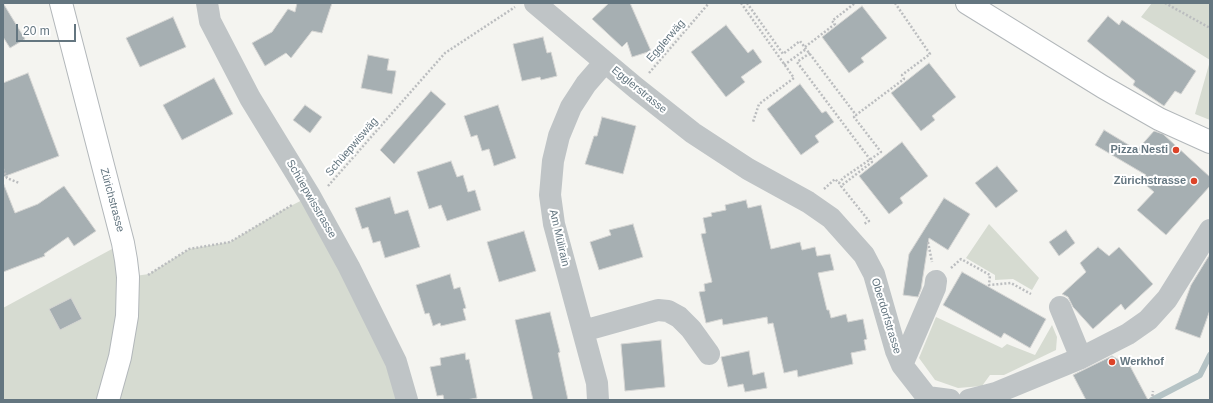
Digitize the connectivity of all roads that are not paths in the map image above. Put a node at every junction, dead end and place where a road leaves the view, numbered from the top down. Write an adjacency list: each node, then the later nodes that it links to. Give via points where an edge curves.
1 (61, 3): 15 (main road, Zürichstrasse, via 123,243 128,277 124,339)
2 (207, 3): 16 (street, Schüepwisstrasse, via 210,21 250,98 310,196 349,267 396,362)
3 (535, 3): 5 (street, Egglerstrasse)
4 (968, 3): 6 (main road, via 1115,94 1159,119)
5 (605, 62): 7 (street, Egglerstrasse, via 693,133); 11 (street, Am Mülirain, via 571,107 557,142 550,195 554,224)
6 (1210, 142)
7 (748, 169): 14 (street, Oberdorfstrasse, via 808,202 831,218 864,255 874,274)
8 (1210, 230): 13 (street, via 1167,299 1148,320 1128,334)
9 (936, 281): 14 (street)
10 (1060, 307): 13 (street)
11 (583, 331): 12 (street, via 658,310 668,311 679,317 691,329); 17 (street, Am Mülirain, via 597,383)
12 (709, 354)
13 (1081, 358): 19 (street)
14 (902, 365): 18 (street, Oberdorfstrasse, via 927,397)
15 (108, 400)
16 (407, 400)
17 (598, 400)
18 (950, 400)
19 (969, 400)

